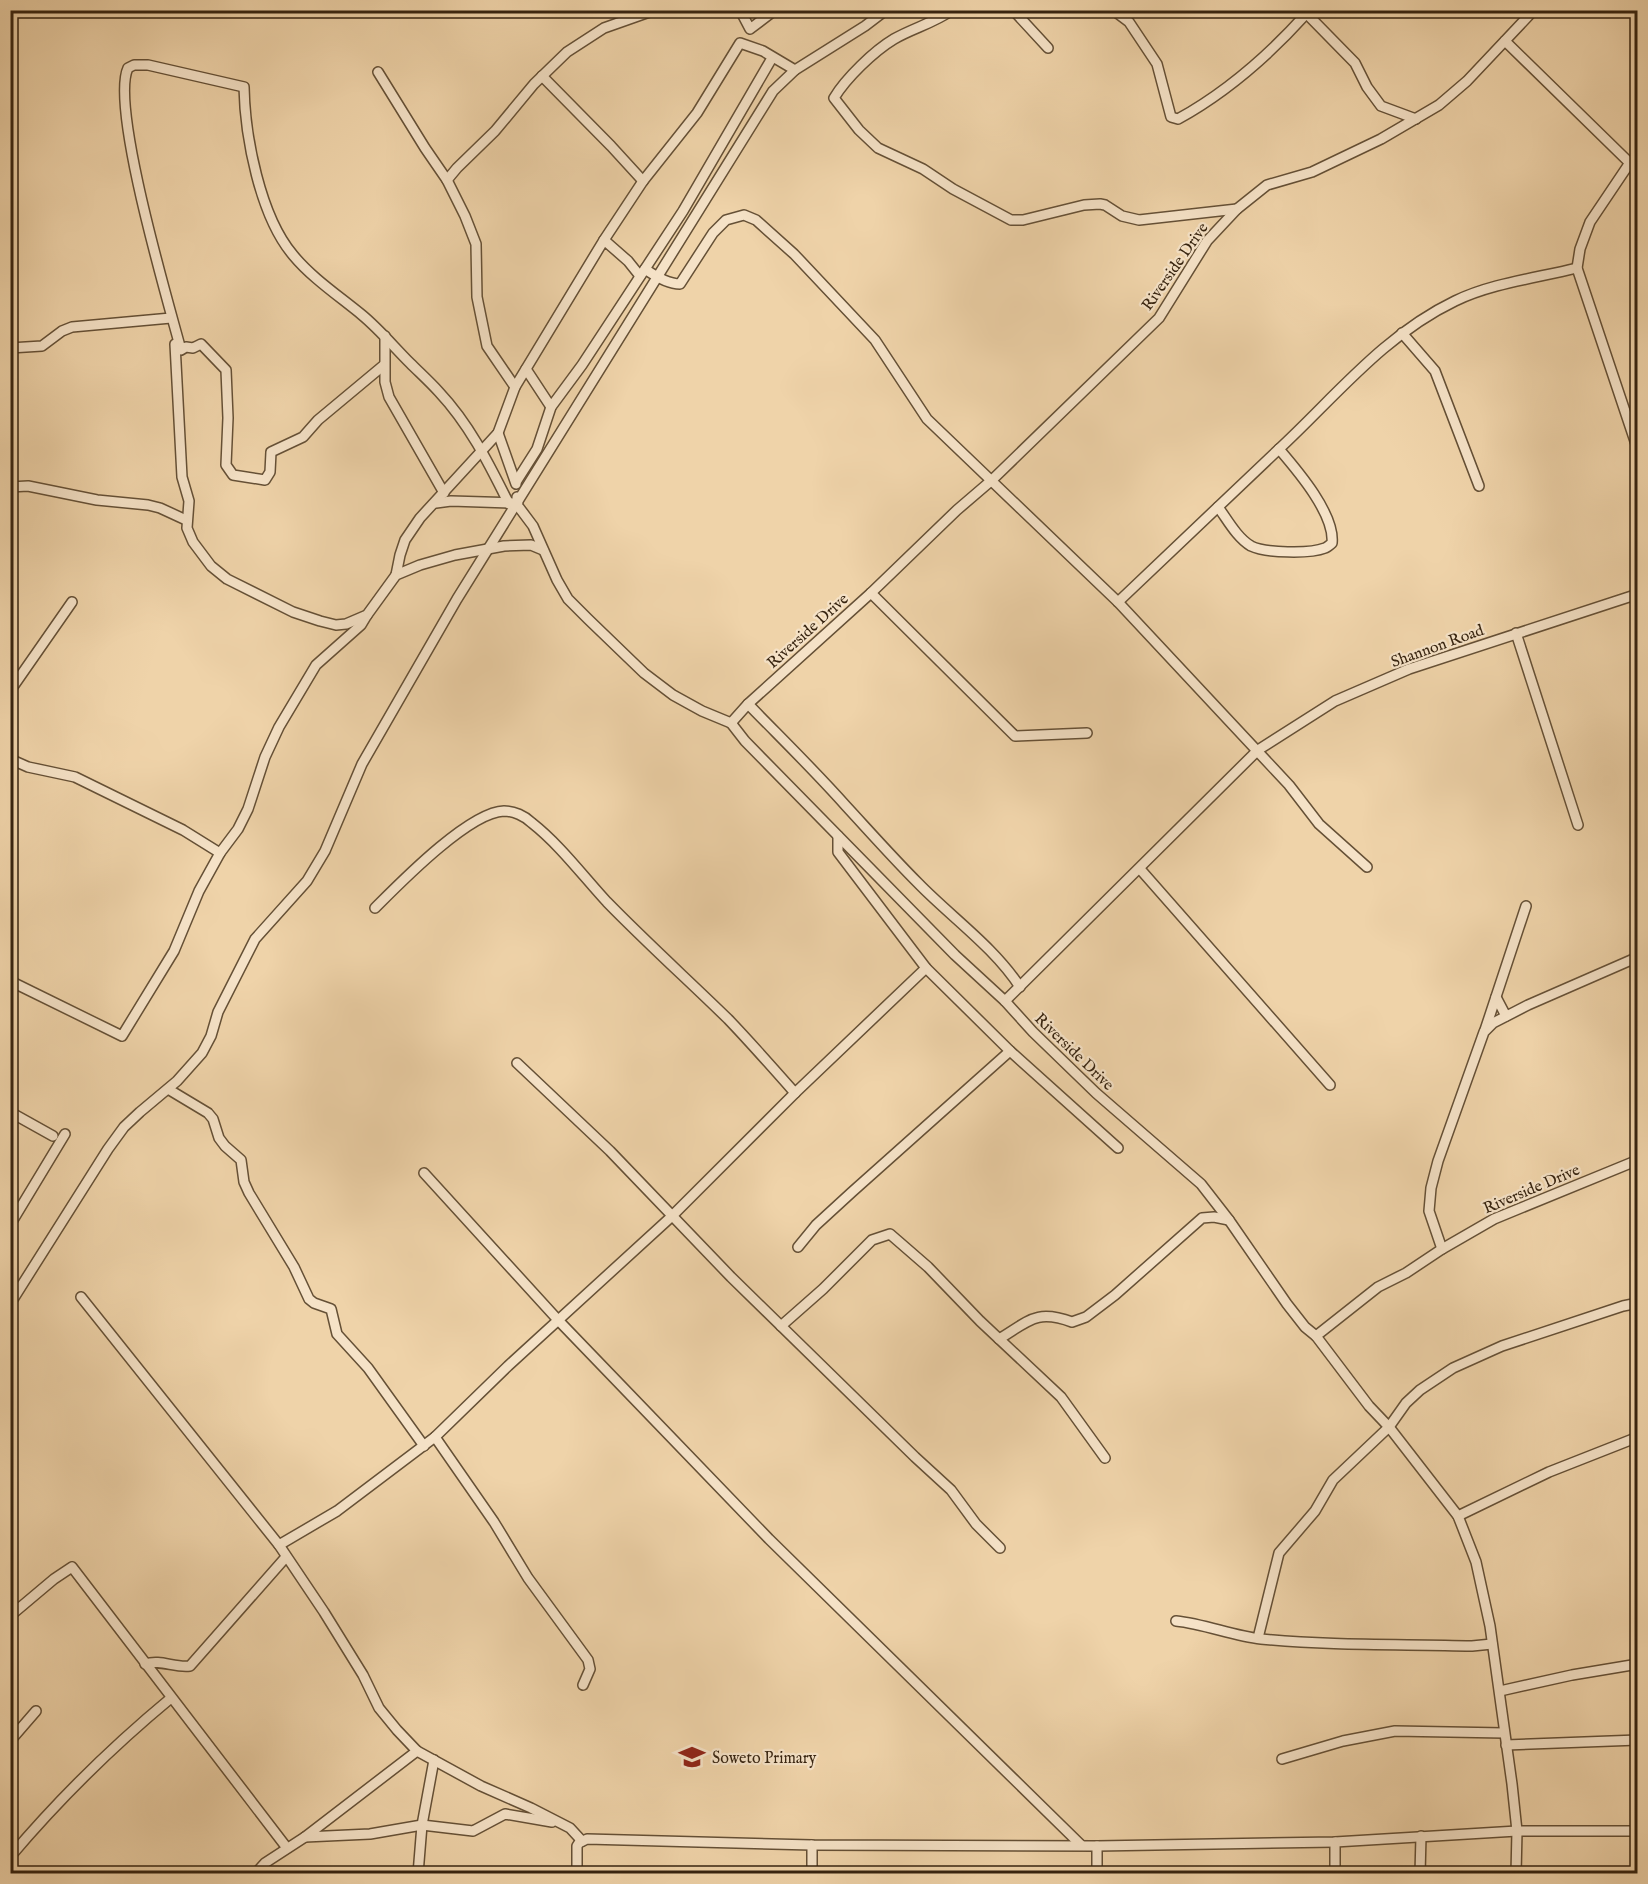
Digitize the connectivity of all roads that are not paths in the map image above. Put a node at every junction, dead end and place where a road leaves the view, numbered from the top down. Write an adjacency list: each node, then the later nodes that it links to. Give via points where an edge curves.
1 (655, 10): 15 (street, via 604,28 567,52)
2 (740, 10): 3 (street, via 750,29)
3 (775, 10)
4 (886, 10): 13 (street)
5 (952, 10): 22 (street, via 892,40 845,80 834,98 878,148 1011,219 1100,204 1139,220)
6 (1013, 10): 11 (street)
7 (1113, 10): 9 (street, via 1129,22 1157,64 1171,117 1178,120 1232,84 1274,49)
8 (1534, 10): 10 (street, Riverside Drive)
9 (1305, 12): 16 (street, via 1355,63 1381,106)
10 (1505, 41): 16 (street, Riverside Drive, via 1467,81); 18 (street)
11 (1048, 48)
12 (772, 58): 13 (street); 21 (street, via 740,43 697,113); 25 (street, via 692,198)
13 (795, 70): 26 (street, via 773,91)
14 (378, 72): 20 (street)
15 (542, 75): 20 (street); 21 (street)
16 (1416, 119): 22 (street, Riverside Drive, via 1312,172 1267,186)
17 (1638, 157): 18 (street)
18 (1629, 164): 19 (street); 24 (street, via 1590,222)
19 (1638, 171)
20 (447, 180): 33 (street, via 476,244 477,297 487,346)
21 (643, 181): 23 (street)
22 (1237, 209): 39 (street, Riverside Drive, via 1207,241 1158,318)
23 (604, 240): 25 (street); 32 (street)
24 (1577, 268): 28 (street, via 1456,300); 38 (street)
25 (642, 272): 26 (street); 34 (street)
26 (658, 277): 39 (street, via 682,283 713,233 726,220 744,215 756,220 794,254 874,340 927,418); 45 (street)
27 (173, 321): 29 (street, via 130,138 125,81 127,70 134,65 167,68 244,87 250,148 281,238 302,265); 30 (street, via 72,327 42,345); 31 (street, via 181,350 201,344 226,370 226,465 233,475 266,480 271,452 303,437); 47 (street, via 182,477 189,501)
28 (1402, 333): 37 (street, via 1364,364); 41 (street, via 1435,371)
29 (385, 336): 31 (street); 36 (street, via 440,393)
30 (10, 348)
31 (384, 365): 43 (street, via 392,403)
32 (526, 369): 33 (street); 34 (street)
33 (515, 387): 35 (street)
34 (551, 407): 40 (street, via 537,449)
35 (498, 433): 36 (street); 40 (street)
36 (481, 449): 43 (street); 45 (street)
37 (1279, 449): 46 (street); 46 (street, via 1318,500 1333,534 1332,543 1325,548 1302,551 1271,551 1251,546)
38 (1638, 450)
39 (992, 480): 51 (street, Riverside Drive); 54 (street)
40 (516, 482): 45 (street)
41 (1479, 486)
42 (10, 487): 47 (street, via 28,486 97,500 148,505)
43 (444, 493): 44 (street)
44 (436, 503): 45 (street); 50 (street, via 405,540)
45 (514, 503): 48 (street); 49 (street, via 533,526)
46 (1218, 507): 54 (street)
47 (186, 520): 55 (street, via 188,535 211,566 261,597 336,624)
48 (486, 549): 49 (street, via 531,545); 50 (street); 81 (street, via 362,764 325,851 307,881 255,939 218,1012 212,1036 192,1068)
49 (543, 550): 59 (street, via 568,599 644,673 673,695)
50 (396, 575): 55 (street)
51 (871, 593): 58 (street, Riverside Drive); 60 (street, via 1015,736)
52 (1638, 594): 56 (street, Shannon Road)
53 (72, 602): 57 (street)
54 (1118, 602): 61 (street)
55 (367, 615): 65 (street, via 316,665 279,727 238,829)
56 (1516, 633): 61 (street, Shannon Road, via 1409,669 1335,701); 63 (street)
57 (10, 691)
58 (748, 704): 59 (street, Riverside Drive); 73 (street, via 924,890 993,954)
59 (731, 723): 64 (street, Riverside Drive)
60 (1087, 733)
61 (1258, 750): 66 (street, via 1319,824); 67 (street, Shannon Road)
62 (10, 759): 65 (street, via 75,777 183,830)
63 (1578, 825)
64 (838, 836): 71 (street, via 838,852); 75 (street, Riverside Drive)
65 (220, 853): 72 (street, via 174,951 122,1036)
66 (1367, 867)
67 (1140, 869): 73 (street, Shannon Road); 80 (street)
68 (1526, 906): 74 (street)
69 (375, 908): 82 (street, via 465,827 486,815 515,812 544,834 608,903 730,1021)
70 (1638, 957): 76 (street)
71 (926, 968): 78 (street); 82 (street)
72 (10, 981)
73 (1020, 987): 75 (street, Shannon Road)
74 (1496, 997): 76 (street); 77 (street)
75 (1005, 1001): 90 (street, Riverside Drive, via 1096,1093 1201,1184)
76 (1506, 1016): 77 (street)
77 (1484, 1032): 93 (street, via 1431,1188 1428,1211)
78 (1010, 1051): 86 (street); 92 (street, via 845,1199)
79 (517, 1063): 89 (street, via 610,1151)
80 (1330, 1085)
81 (168, 1089): 96 (street, via 132,1119 108,1149); 104 (street, via 213,1119 219,1138 242,1160 249,1193 309,1299 331,1309 337,1334 368,1368)
82 (795, 1093): 89 (street)
83 (10, 1112): 85 (street)
84 (65, 1134): 91 (street)
85 (53, 1136)
86 (1118, 1148)
87 (1638, 1160): 93 (street, Riverside Drive, via 1494,1219)
88 (424, 1173): 97 (street)
89 (671, 1217): 97 (street); 98 (street)
90 (1229, 1220): 99 (street, Riverside Drive, via 1287,1304); 100 (street, via 1202,1218 1086,1317 1072,1322 1056,1316 1038,1316)
91 (10, 1225)
92 (798, 1247)
93 (1442, 1249): 99 (street, Riverside Drive, via 1378,1287)
94 (81, 1297): 107 (street)
95 (1638, 1303): 101 (street, via 1513,1342 1453,1368 1406,1403)
96 (10, 1304)
97 (558, 1320): 102 (street); 136 (street, via 769,1539)
98 (781, 1326): 100 (street, via 872,1240 890,1234); 108 (street, via 951,1490)
99 (1316, 1336): 101 (street, Riverside Drive)
100 (999, 1339): 105 (street, via 1060,1397)
101 (1389, 1427): 106 (street, Riverside Drive); 112 (street, via 1333,1480 1316,1512 1279,1553)
102 (435, 1437): 104 (street); 116 (street, via 528,1578 588,1660 590,1669)
103 (1638, 1437): 106 (street, via 1549,1472)
104 (424, 1446): 107 (street, via 338,1511)
105 (1105, 1458)
106 (1458, 1516): 113 (street, Riverside Drive, via 1476,1562)
107 (279, 1545): 109 (street)
108 (999, 1548)
109 (286, 1557): 114 (street, via 190,1666 160,1661); 124 (street, via 350,1652 386,1719)
110 (10, 1616): 114 (street, via 72,1567)
111 (1176, 1621): 112 (street)
112 (1258, 1638): 113 (street, via 1317,1644)
113 (1492, 1644): 117 (street, Riverside Drive)
114 (145, 1664): 118 (street)
115 (1638, 1664): 117 (street)
116 (584, 1685)
117 (1500, 1691): 120 (street, Riverside Drive)
118 (171, 1698): 138 (street); 139 (street, via 84,1776)
119 (36, 1711): 122 (street)
120 (1504, 1733): 123 (street, Riverside Drive); 125 (street, via 1395,1731)
121 (1638, 1740): 123 (street)
122 (10, 1741)
123 (1506, 1744): 129 (street, Riverside Drive)
124 (417, 1751): 126 (street); 132 (street)
125 (1282, 1759)
126 (434, 1760): 127 (street); 128 (street)
127 (561, 1823): 128 (street, via 505,1814 473,1832); 133 (street)
128 (422, 1825): 132 (street, via 370,1834); 141 (street)
129 (1517, 1831): 130 (street); 131 (street); 147 (street, Riverside Drive)
130 (1638, 1831)
131 (1421, 1836): 134 (street); 146 (street)
132 (305, 1837): 138 (street)
133 (582, 1840): 135 (street); 142 (street, via 577,1846)
134 (1335, 1842): 137 (street); 145 (street)
135 (812, 1845): 136 (street); 143 (street)
136 (1081, 1845): 137 (street)
137 (1097, 1846): 144 (street)
138 (287, 1848): 140 (street)
139 (10, 1857)
140 (255, 1874)
141 (418, 1874)
142 (577, 1874)
143 (812, 1874)
144 (1097, 1874)
145 (1335, 1874)
146 (1420, 1874)
147 (1515, 1874)

